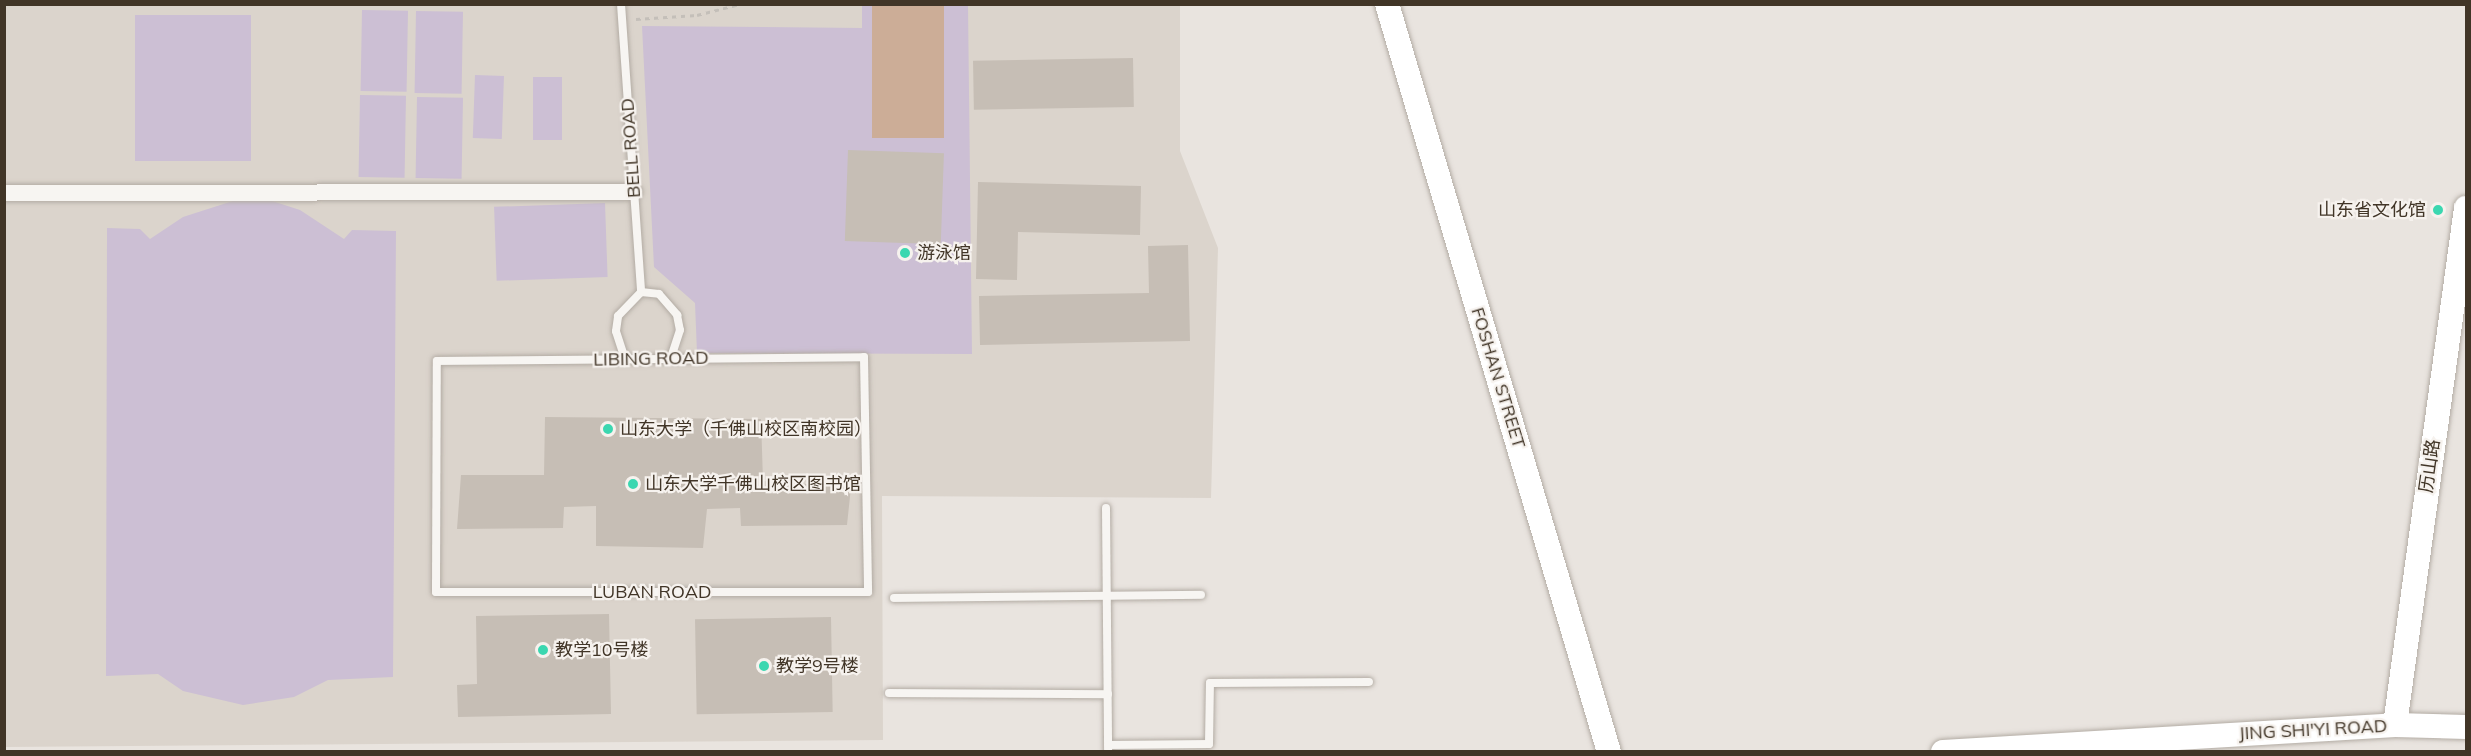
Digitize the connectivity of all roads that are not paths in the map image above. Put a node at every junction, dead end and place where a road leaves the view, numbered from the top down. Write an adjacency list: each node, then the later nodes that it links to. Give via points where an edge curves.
1 (621, 4): 3 (lane, BELL ROAD)
2 (1387, 4): 22 (street, FOSHAN STREET)
3 (634, 192): 4 (street); 6 (lane, BELL ROAD)
4 (4, 193)
5 (2466, 208): 18 (street, 历山路)
6 (641, 292): 7 (lane, via 659,294 677,315 680,330); 8 (lane, via 618,316 616,331)
7 (671, 358): 8 (lane, LIBING ROAD); 11 (lane, LIBING ROAD, via 864,357)
8 (625, 359): 10 (lane, LIBING ROAD, via 437,361)
9 (1106, 508): 13 (lane)
10 (436, 592): 11 (lane, LUBAN ROAD)
11 (868, 592)
12 (1201, 595): 13 (lane)
13 (1107, 596): 14 (lane); 17 (lane)
14 (894, 598)
15 (1369, 682): 21 (lane, via 1210,683 1209,744)
16 (889, 693): 17 (lane)
17 (1108, 694): 21 (lane)
18 (2395, 725): 19 (street, JING SHI'YI ROAD); 20 (street, JING SHI'YI ROAD)
19 (2466, 727)
20 (2113, 747): 23 (street, JING SHI'YI ROAD)
21 (1108, 748)
22 (1609, 752)
23 (1943, 752)

